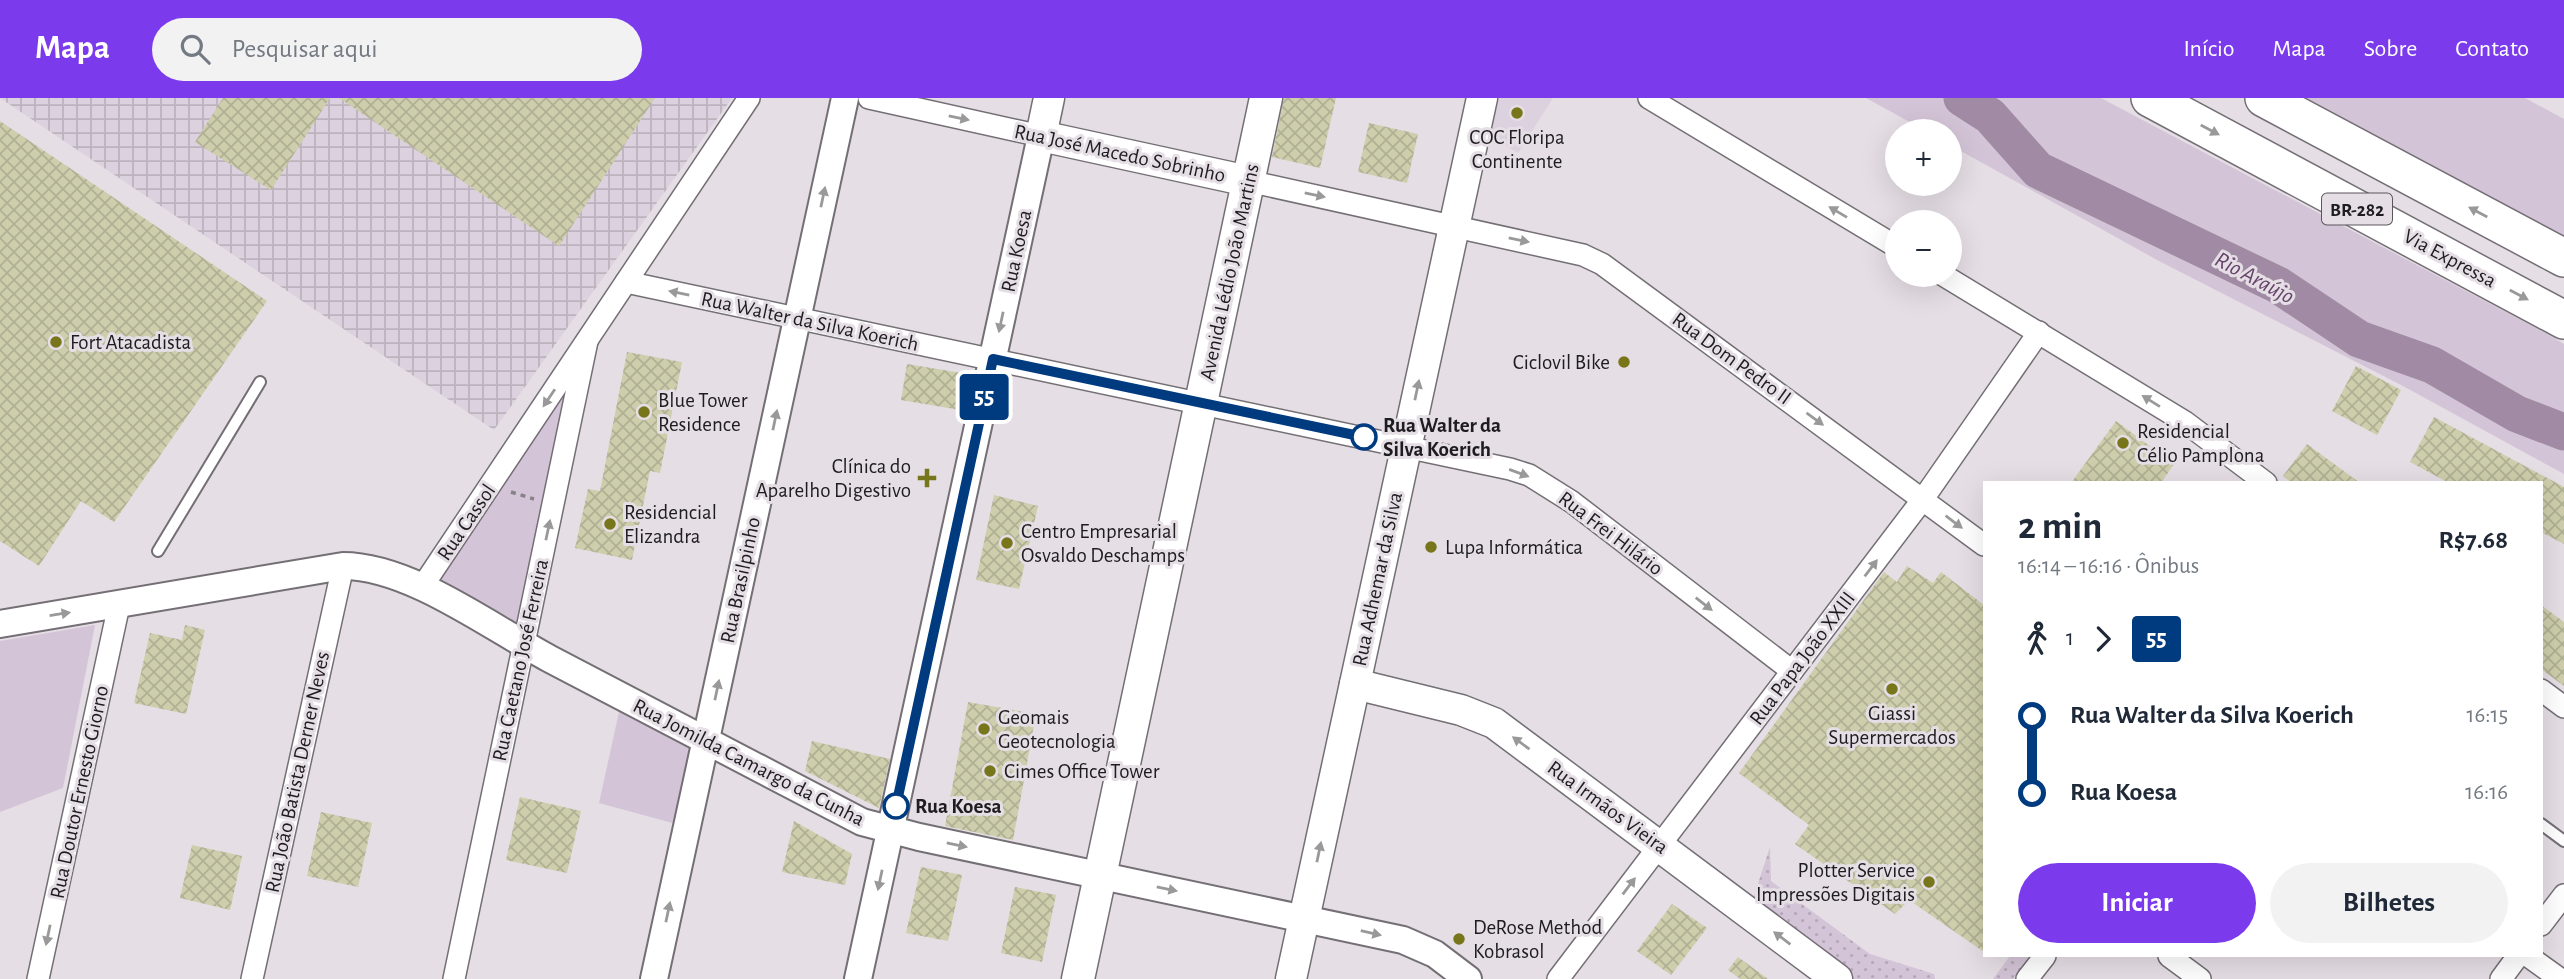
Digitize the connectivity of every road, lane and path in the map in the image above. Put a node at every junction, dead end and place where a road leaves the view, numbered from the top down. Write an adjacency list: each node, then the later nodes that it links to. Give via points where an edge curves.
1 (750, 98): 15 (street, Rua Cassol)
2 (845, 98): 17 (street, Rua Brasilpinho, one-way to 2)
3 (869, 98): 10 (street, Rua José Macedo Sobrinho, one-way to 10)
4 (1049, 98): 10 (main road, Rua Koesa)
5 (1266, 98): 11 (main road, Avenida Lédio João Martins)
6 (1482, 98): 12 (main road, Rua Adhemar da Silva)
7 (1649, 98): 13 (street, one-way to 7)
8 (2150, 98): 18 (highway, Via Expressa / BR-282, one-way to 18)
9 (2264, 98): 14 (highway, BR-282, one-way to 9)
10 (1041, 136): 11 (main road, Rua José Macedo Sobrinho); 21 (street, Rua Koesa, one-way to 21)
11 (1248, 181): 12 (street, Rua José Macedo Sobrinho, one-way to 12); 23 (main road, Avenida Lédio João Martins)
12 (1453, 225): 24 (main road, Rua Adhemar da Silva, one-way to 12); 27 (street, Rua Dom Pedro II, one-way to 27, via 1583,254 1602,264)
13 (1885, 240)
14 (2563, 257)
15 (626, 282): 17 (street, Rua Walter da Silva Koerich, one-way to 15); 20 (street, Rua Cassol)
16 (1962, 286): 19 (street)
17 (797, 318): 21 (street, Rua Walter da Silva Koerich); 40 (street, Rua Brasilpinho, one-way to 17)
18 (2564, 320)
19 (2039, 332): 25 (street, one-way to 19, via 2185,422); 27 (street, Rua Papa João XXIII)
20 (586, 341): 26 (street, Rua Cassol, one-way to 26); 28 (street, Rua Caetano José Ferreira)
21 (993, 359): 23 (street, Rua Walter da Silva Koerich); 42 (street, Rua Koesa)
22 (260, 382): 30 (lane)
23 (1201, 402): 24 (street, Rua Walter da Silva Koerich); 45 (main road, Avenida Lédio João Martins)
24 (1405, 445): 36 (street, Rua Frei Hilário, one-way to 36, via 1510,469 1549,486); 37 (main road, Rua Adhemar da Silva)
25 (2263, 481)
26 (490, 486): 28 (path); 32 (street, Rua Cassol)
27 (1923, 499): 29 (street, Rua Dom Pedro II, one-way to 29); 36 (street, Rua Papa João XXIII, one-way to 27)
28 (553, 504): 35 (street, Rua Caetano José Ferreira, one-way to 28)
29 (1983, 544)
30 (158, 551)
31 (343, 566): 32 (street, via 381,569); 33 (street); 54 (street, Rua João Batista Derner Neves)
32 (422, 587): 35 (street, Rua Jomilda Camargo da Cunha)
33 (119, 605): 34 (street, one-way to 33); 53 (street, Rua Doutor Ernesto Giorno, one-way to 53)
34 (0, 624)
35 (524, 645): 40 (street, Rua Jomilda Camargo da Cunha); 55 (street, Rua Caetano José Ferreira)
36 (1793, 671): 44 (street, Rua Papa João XXIII)
37 (1354, 684): 44 (main road, Rua Irmãos Vieira, one-way to 37, via 1494,723 1461,710); 47 (main road, Rua Adhemar da Silva, one-way to 37)
38 (2543, 691): 39 (street)
39 (2564, 707)
40 (706, 739): 42 (street, Rua Jomilda Camargo da Cunha, via 862,822); 56 (street, Rua Brasilpinho, one-way to 40)
41 (2543, 825): 43 (lane)
42 (890, 831): 45 (street, Rua Jomilda Camargo da Cunha, one-way to 45); 57 (street, Rua Koesa, one-way to 57)
43 (2564, 841)
44 (1660, 845): 61 (street, Rua Papa João XXIII, one-way to 44); 62 (main road, Rua Irmãos Vieira, one-way to 44)
45 (1100, 875): 47 (street, Rua Jomilda Camargo da Cunha, one-way to 47); 58 (main road, Avenida Lédio João Martins)
46 (2564, 895): 48 (street)
47 (1304, 918): 59 (main road, Rua Adhemar da Silva); 60 (street, Rua Jomilda Camargo da Cunha, one-way to 60, via 1419,945)
48 (2543, 922)
49 (2044, 957): 63 (street)
50 (2170, 957): 64 (street)
51 (2517, 957): 65 (street)
52 (2529, 957): 66 (street)
53 (38, 979)
54 (252, 979)
55 (454, 979)
56 (654, 979)
57 (858, 979)
58 (1078, 979)
59 (1292, 979)
60 (1468, 979)
61 (1558, 979)
62 (1837, 979)
63 (2027, 979)
64 (2200, 979)
65 (2501, 979)
66 (2560, 979)

